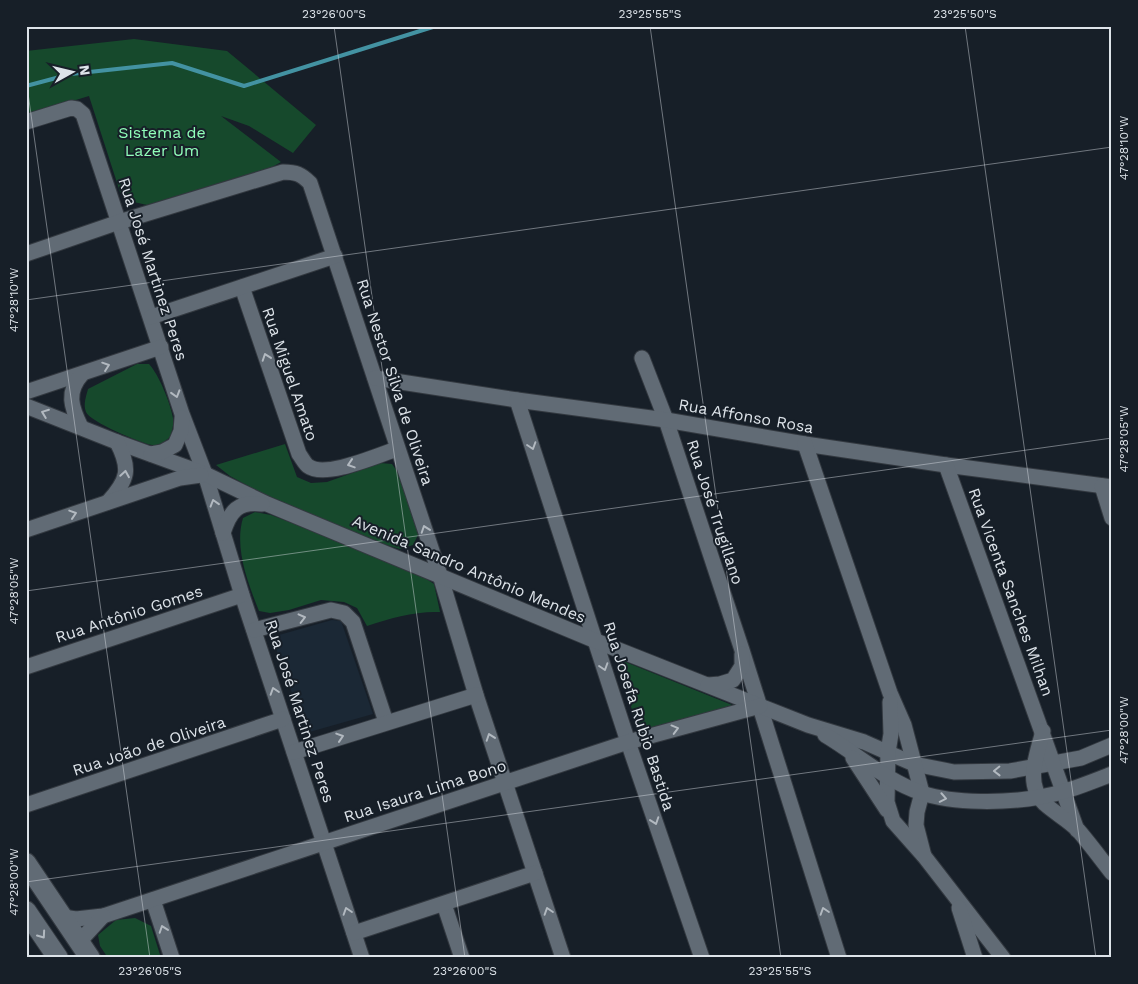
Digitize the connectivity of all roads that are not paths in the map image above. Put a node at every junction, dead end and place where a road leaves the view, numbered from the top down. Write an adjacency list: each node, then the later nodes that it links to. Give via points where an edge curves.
1 (26, 122): 2 (street, Rua José Martinez Peres, via 71,108 83,114)
2 (119, 222): 3 (street); 4 (street, Rua Nestor Silva de Oliveira, via 283,172 295,172 310,183); 6 (street, Rua José Martinez Peres)
3 (26, 254)
4 (335, 256): 5 (street); 10 (street, Rua Nestor Silva de Oliveira)
5 (242, 287): 6 (street); 19 (street, Rua Miguel Amato, one-way to 5, via 332,470 318,471 308,466 299,454)
6 (151, 317): 7 (street, Rua José Martinez Peres)
7 (161, 347): 9 (street, one-way to 7); 14 (street, Rua José Martinez Peres, one-way to 14)
8 (642, 358): 15 (street, Rua José Trugillano)
9 (82, 374): 11 (street); 16 (street, via 73,385 72,398)
10 (375, 378): 12 (street, Rua Affonso Rosa); 19 (street, Rua Nestor Silva de Oliveira)
11 (26, 392)
12 (517, 400): 15 (street, Rua Affonso Rosa); 34 (street, Rua Josefa Rubio Bastida, one-way to 34)
13 (26, 406): 16 (street, Avenida Sandro Antônio Mendes, one-way to 13)
14 (182, 414): 20 (street, Rua José Martinez Peres, via 181,431 175,445); 22 (street, Rua José Martinez Peres)
15 (666, 420): 18 (street, Rua Affonso Rosa); 35 (street, Rua José Trugillano)
16 (81, 427): 17 (street, Avenida Sandro Antônio Mendes)
17 (117, 442): 20 (street, Avenida Sandro Antônio Mendes); 24 (street, one-way to 17, via 123,484 126,474 126,463)
18 (805, 444): 21 (street, Rua Affonso Rosa); 38 (street)
19 (397, 449): 29 (street, Rua Nestor Silva de Oliveira, one-way to 19)
20 (150, 454): 22 (street, Avenida Sandro Antônio Mendes)
21 (946, 465): 23 (street, Rua Affonso Rosa); 46 (street, Rua Vicenta Sanches Milhan)
22 (205, 474): 24 (street, via 180,478); 25 (street, Avenida Sandro Antônio Mendes); 28 (street, Rua José Martinez Peres, one-way to 22)
23 (1107, 486): 26 (street)
24 (108, 502): 27 (street, one-way to 24)
25 (267, 504): 28 (street, via 243,504 231,514); 29 (street, Avenida Sandro Antônio Mendes)
26 (1112, 518)
27 (26, 530)
28 (223, 533): 31 (street, Rua José Martinez Peres)
29 (440, 575): 30 (street, Avenida Sandro Antônio Mendes); 32 (street, Rua Nestor Silva de Oliveira)
30 (473, 589): 32 (street, via 457,595 451,602); 34 (street, Avenida Sandro Antônio Mendes)
31 (242, 595): 33 (street, Rua José Martinez Peres); 36 (street, Rua Antônio Gomes)
32 (451, 610): 39 (street, Rua Nestor Silva de Oliveira)
33 (254, 630): 42 (street, Rua José Martinez Peres, one-way to 33); 43 (street, one-way to 43, via 331,610 344,613 353,622)
34 (596, 641): 37 (street, Avenida Sandro Antônio Mendes); 47 (street, Rua Josefa Rubio Bastida, one-way to 47)
35 (742, 650): 37 (street, Rua José Trugillano, via 742,666 733,680); 40 (street, Rua José Trugillano)
36 (26, 667)
37 (708, 685): 40 (street, Avenida Sandro Antônio Mendes)
38 (890, 693): 45 (street); 55 (street, via 904,725)
39 (476, 695): 43 (street); 60 (street, Rua Nestor Silva de Oliveira, one-way to 39)
40 (760, 706): 41 (street, Avenida Sandro Antônio Mendes); 47 (street, Rua Isaura Lima Bono, one-way to 40); 50 (street, Rua José Trugillano)
41 (791, 718): 44 (street, Avenida Sandro Antônio Mendes); 50 (street, via 776,730)
42 (283, 719): 51 (street, Rua José Martinez Peres); 65 (street, Rua João de Oliveira)
43 (386, 722): 51 (street, one-way to 43)
44 (808, 725): 48 (street, Avenida Sandro Antônio Mendes); 53 (street, Avenida Sandro Antônio Mendes)
45 (891, 728): 48 (street); 52 (street)
46 (1043, 731): 54 (street, Rua Vicenta Sanches Milhan, via 1056,748); 56 (street, Rua Vicenta Sanches Milhan); 57 (street)
47 (628, 742): 60 (street, Rua Isaura Lima Bono); 87 (street, Rua Josefa Rubio Bastida, one-way to 87)
48 (864, 742): 52 (street, Avenida Sandro Antônio Mendes)
49 (1112, 745): 54 (street, Avenida Sandro Antônio Mendes)
50 (772, 747): 88 (street, Rua José Trugillano, one-way to 50)
51 (294, 752): 68 (street, Rua José Martinez Peres)
52 (888, 752): 55 (street, Avenida Sandro Antônio Mendes); 59 (street)
53 (850, 753): 59 (street, Avenida Sandro Antônio Mendes); 66 (street)
54 (1081, 758): 56 (street, Avenida Sandro Antônio Mendes)
55 (914, 764): 57 (street, Avenida Sandro Antônio Mendes, one-way to 55, via 954,772); 63 (street)
56 (1055, 764): 57 (street, Avenida Sandro Antônio Mendes); 62 (street)
57 (1034, 767): 64 (street, via 1033,780)
58 (1112, 774): 61 (street, Avenida Sandro Antônio Mendes)
59 (888, 777): 63 (street, Avenida Sandro Antônio Mendes); 66 (street, via 887,802)
60 (506, 783): 68 (street, Rua Isaura Lima Bono); 71 (street, Rua Nestor Silva de Oliveira)
61 (1087, 784): 62 (street, Avenida Sandro Antônio Mendes); 67 (street, via 1076,801)
62 (1064, 791): 64 (street, Avenida Sandro Antônio Mendes); 67 (street)
63 (922, 793): 64 (street, Avenida Sandro Antônio Mendes, one-way to 64, via 972,802); 69 (street, via 916,825)
64 (1039, 798): 67 (street)
65 (26, 805)
66 (893, 821): 69 (street)
67 (1077, 830): 72 (street)
68 (325, 842): 74 (street, Rua Isaura Lima Bono); 79 (street, Rua José Martinez Peres, one-way to 68)
69 (924, 856): 73 (street)
70 (26, 863): 78 (main road)
71 (535, 873): 75 (street); 86 (street, Rua Nestor Silva de Oliveira, one-way to 71)
72 (1112, 873)
73 (956, 898): 80 (street); 89 (street)
74 (153, 900): 77 (street, Rua Isaura Lima Bono); 83 (street, one-way to 74)
75 (444, 904): 79 (street); 85 (street)
76 (26, 912): 82 (main road, one-way to 82)
77 (103, 916): 78 (street, Rua Isaura Lima Bono); 81 (street)
78 (63, 917): 81 (main road)
79 (354, 933): 84 (street, Rua José Martinez Peres)
80 (986, 937): 90 (street); 91 (street)
81 (80, 953)
82 (58, 958)
83 (172, 958)
84 (362, 958)
85 (462, 958)
86 (563, 958)
87 (702, 958)
88 (839, 958)
89 (976, 958)
90 (987, 958)
91 (1003, 958)

